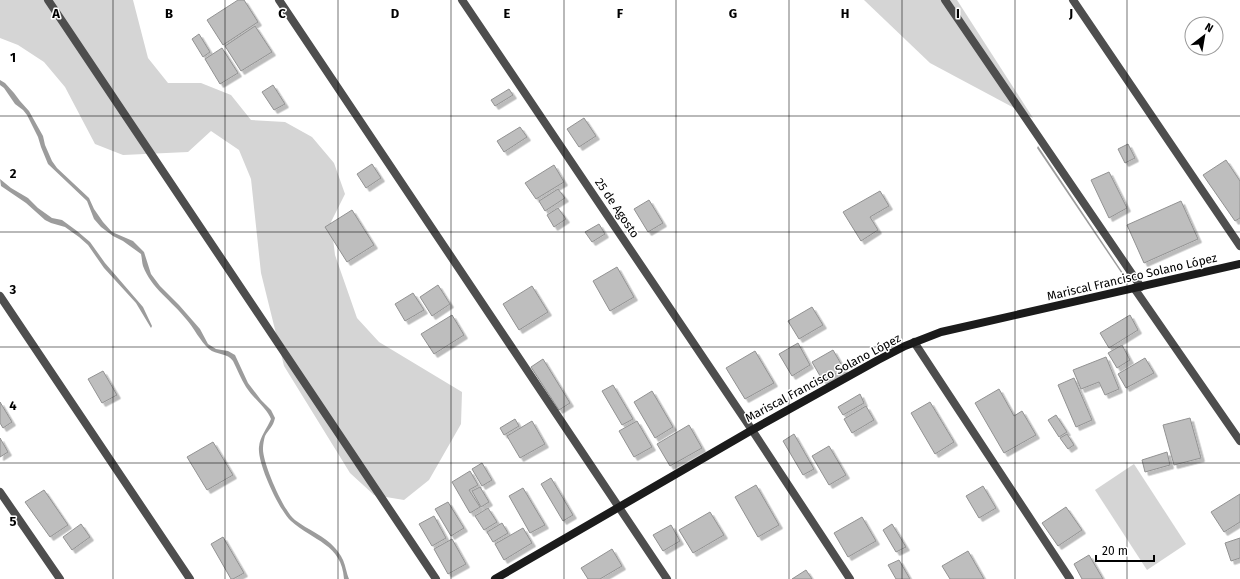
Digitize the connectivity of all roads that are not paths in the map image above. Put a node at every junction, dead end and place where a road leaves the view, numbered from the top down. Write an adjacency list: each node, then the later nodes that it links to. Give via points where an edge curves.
1 (48, 0): 18 (street)
2 (279, 0): 14 (street)
3 (462, 0): 11 (street, 25 de Agosto)
4 (945, 0): 8 (street)
5 (1073, 0): 6 (street)
6 (1240, 246)
7 (1240, 264): 8 (main road, Mariscal Francisco Solano López)
8 (1137, 288): 10 (main road, Mariscal Francisco Solano López, via 941,332); 12 (street)
9 (0, 296): 17 (street)
10 (914, 342): 11 (main road, Mariscal Francisco Solano López); 22 (street)
11 (752, 430): 14 (main road, Mariscal Francisco Solano López); 21 (street, 25 de Agosto)
12 (1240, 441)
13 (0, 492): 16 (street)
14 (620, 507): 15 (main road, Mariscal Francisco Solano López); 20 (street)
15 (508, 576): 19 (main road, Mariscal Francisco Solano López)
16 (60, 579)
17 (190, 579)
18 (436, 579)
19 (495, 579)
20 (667, 579)
21 (850, 579)
22 (1070, 579)

